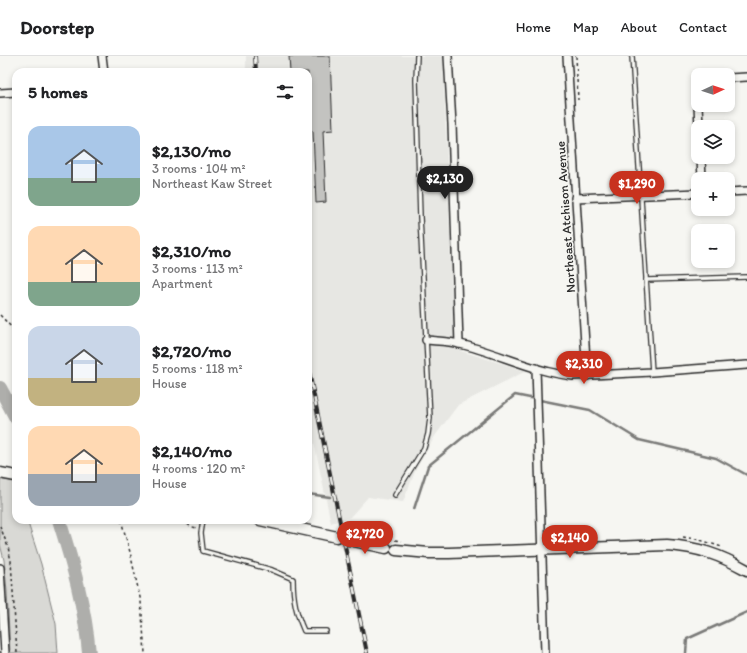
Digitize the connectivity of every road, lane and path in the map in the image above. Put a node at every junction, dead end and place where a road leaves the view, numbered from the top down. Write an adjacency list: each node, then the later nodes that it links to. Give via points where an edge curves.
1 (102, 56): 6 (street)
2 (417, 56): 20 (lane, via 419,209)
3 (448, 56): 21 (street)
4 (567, 56): 15 (street, Northeast Atchison Avenue)
5 (632, 56): 14 (lane)
6 (104, 68)
7 (747, 77): 8 (street)
8 (735, 78)
9 (12, 92): 10 (street)
10 (0, 93)
11 (747, 191): 12 (street)
12 (735, 192)
13 (691, 193): 14 (street)
14 (642, 196): 15 (street); 17 (lane)
15 (575, 198): 25 (street, Northeast Atchison Avenue)
16 (747, 276): 17 (lane)
17 (646, 280): 24 (lane)
18 (0, 315): 19 (path)
19 (12, 328)
20 (426, 340): 21 (street); 28 (lane, via 430,418 428,434 424,448)
21 (459, 344): 23 (street)
22 (747, 365): 24 (street)
23 (536, 368): 25 (street, via 564,375); 40 (street)
24 (652, 372): 25 (street)
25 (587, 376)
26 (0, 473): 27 (street)
27 (12, 475)
28 (395, 495)
29 (122, 524): 48 (path, via 141,602)
30 (188, 524): 34 (path)
31 (202, 524): 34 (lane)
32 (283, 524): 35 (street)
33 (0, 526): 47 (path, via 10,561)
34 (201, 530): 45 (lane, via 203,551 272,570 293,580 297,616 304,631)
35 (337, 537)
36 (677, 537): 41 (path, via 713,543)
37 (349, 540): 39 (street)
38 (407, 541): 39 (path)
39 (389, 545): 40 (street, via 430,553)
40 (542, 549): 43 (street, via 685,546 716,554); 49 (street)
41 (727, 549)
42 (0, 568): 44 (street)
43 (747, 570)
44 (1, 588): 46 (street)
45 (326, 631)
46 (5, 653)
47 (17, 653)
48 (145, 653)
49 (545, 653)

